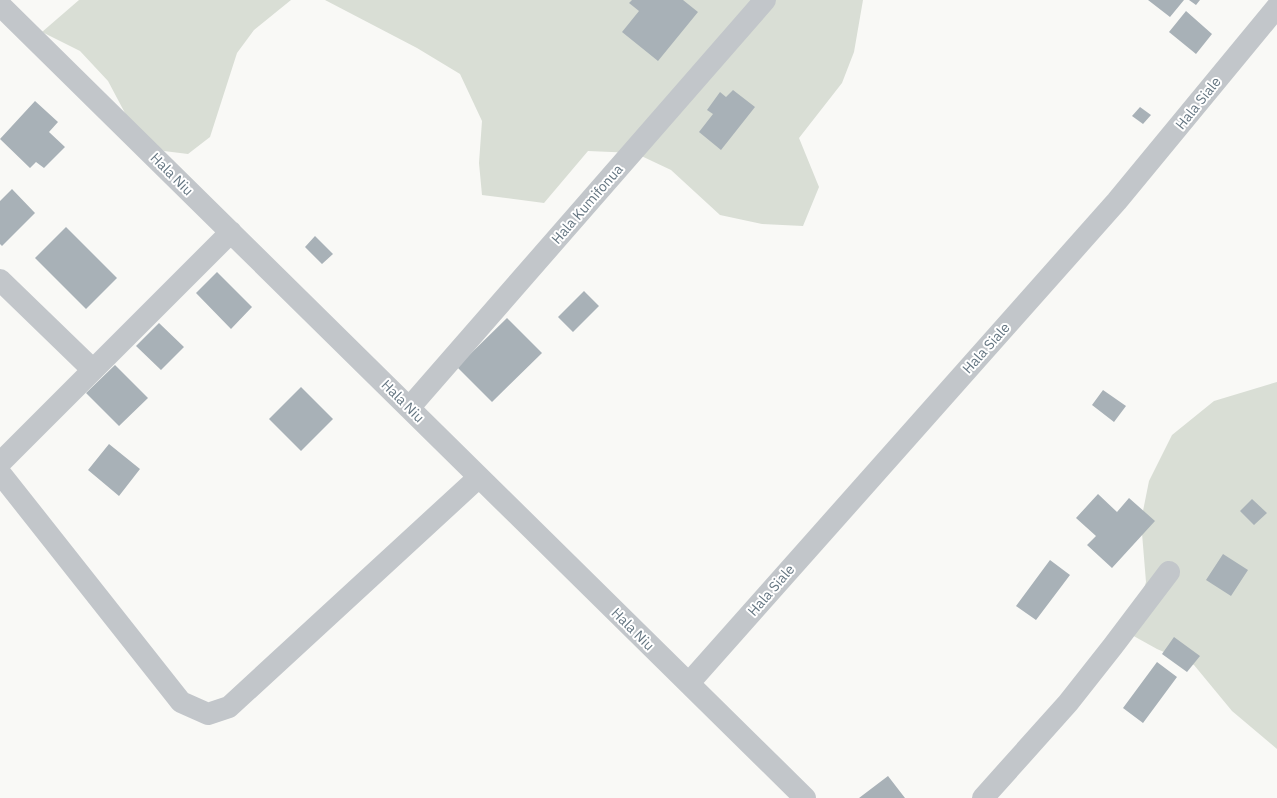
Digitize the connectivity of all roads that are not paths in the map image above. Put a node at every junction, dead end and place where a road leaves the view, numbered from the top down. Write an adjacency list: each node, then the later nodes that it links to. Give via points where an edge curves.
1 (765, 0): 7 (street, Hala Kumifonua)
2 (0, 5): 4 (street, Hala Niu)
3 (1277, 7): 12 (street, Hala Siale, via 1117,201)
4 (231, 232): 6 (street); 7 (street, Hala Niu)
5 (0, 280): 6 (street)
6 (94, 370): 8 (street)
7 (409, 408): 10 (street, Hala Niu)
8 (0, 463)
9 (0, 473): 10 (street, via 181,702 208,714 229,707)
10 (479, 477): 12 (street, Hala Niu)
11 (1169, 572): 14 (street, via 1068,703)
12 (689, 683): 13 (street, Hala Niu)
13 (805, 798)
14 (983, 798)

